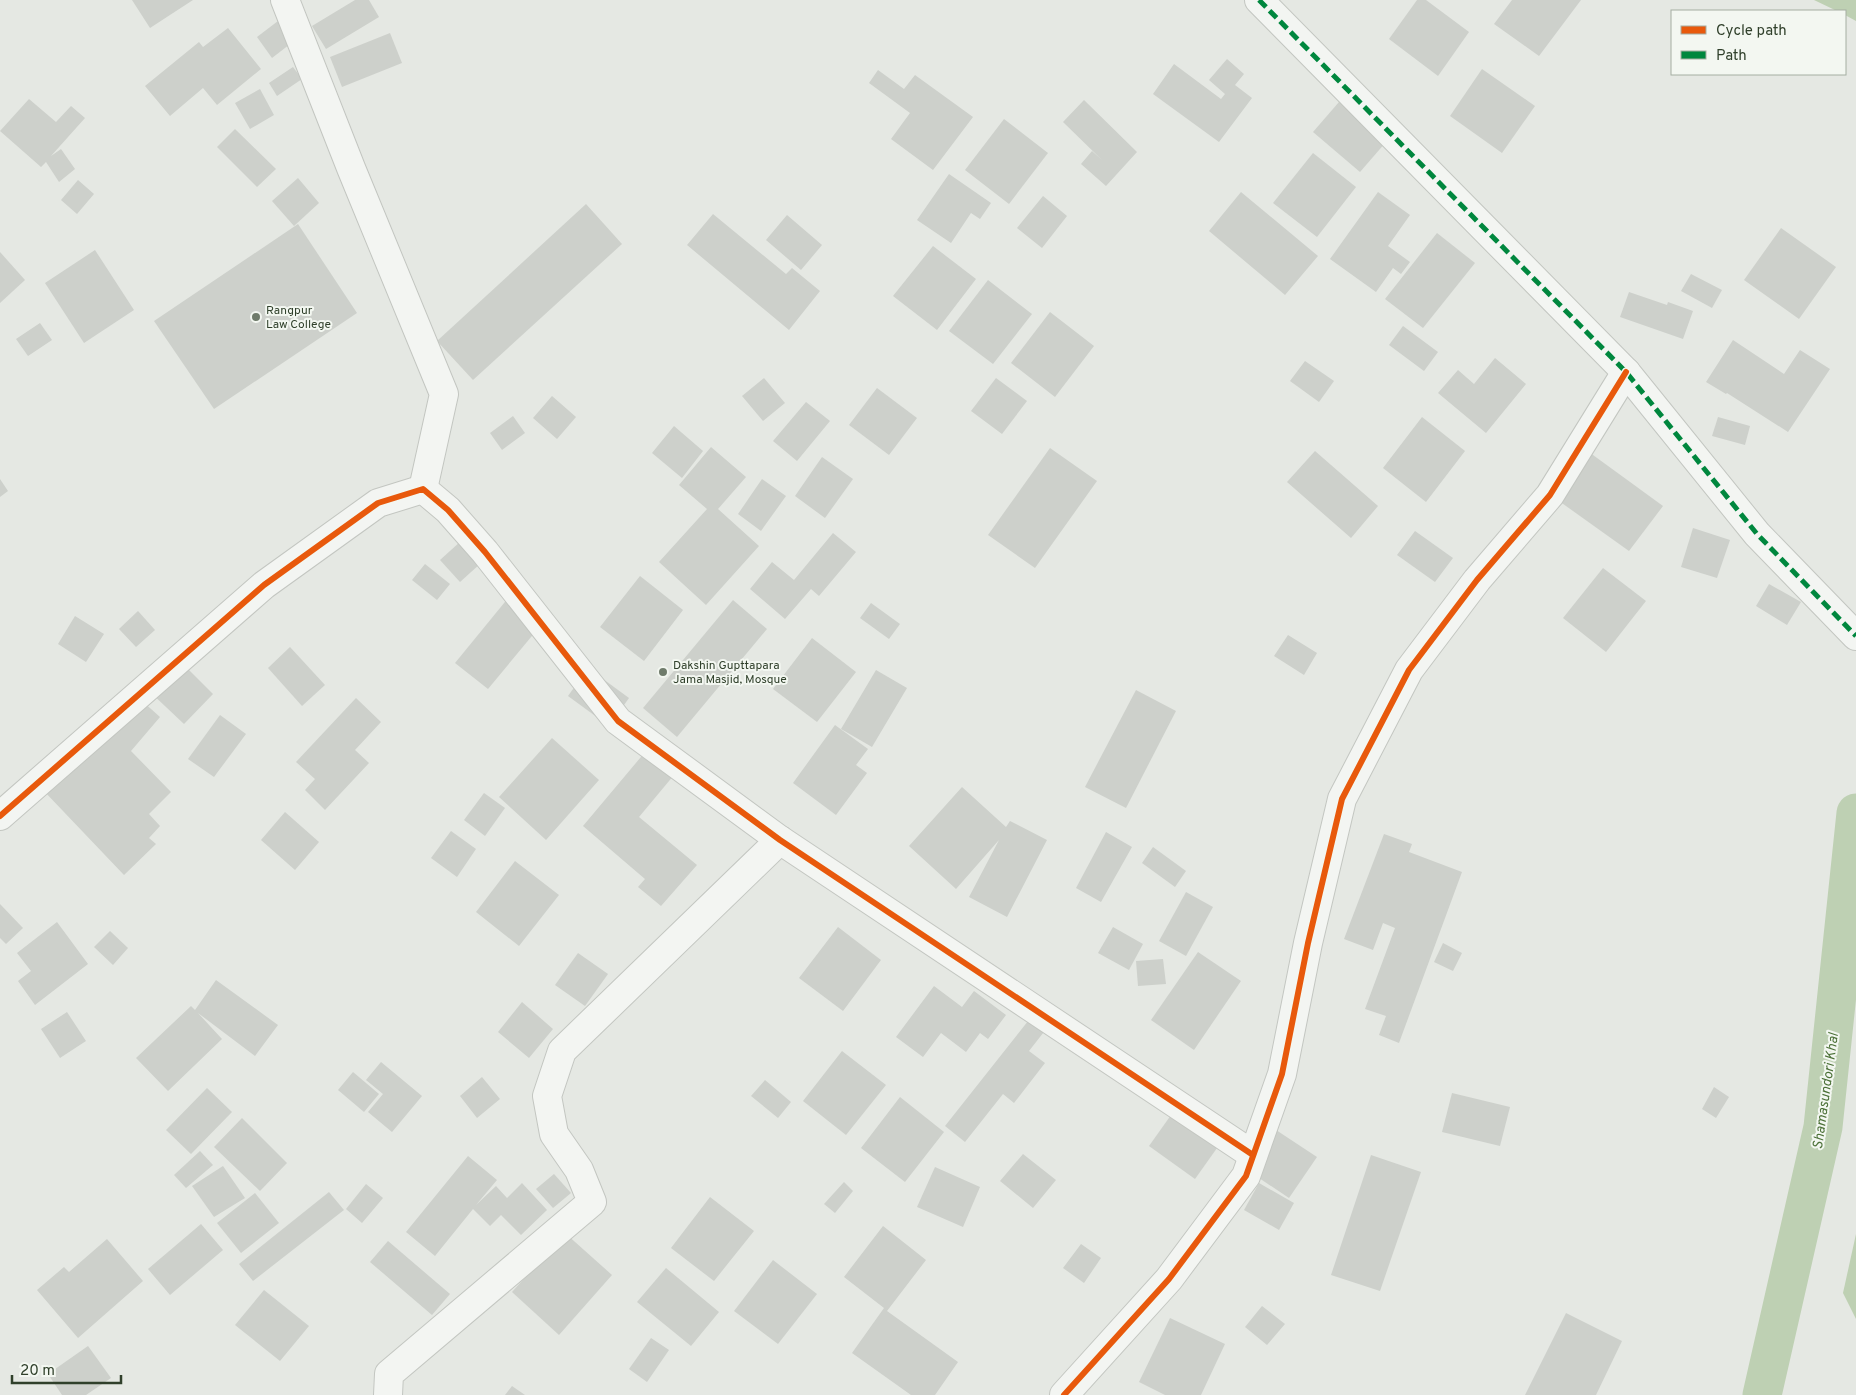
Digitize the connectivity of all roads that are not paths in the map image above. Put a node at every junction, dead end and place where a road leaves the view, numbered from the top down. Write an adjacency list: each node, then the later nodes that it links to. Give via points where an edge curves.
1 (285, 0): 4 (street, via 444,394)
2 (1260, 0): 3 (street)
3 (1626, 372): 5 (street, via 1757,534); 8 (street, via 1550,495 1476,580 1408,670 1342,799 1308,943 1282,1074)
4 (423, 489): 6 (street, via 378,503 264,585); 7 (street, via 448,510 485,552 618,721)
5 (1856, 636)
6 (0, 816)
7 (780, 840): 8 (street); 9 (street, via 562,1051 547,1096 554,1134 579,1170 592,1202 389,1374)
8 (1253, 1155): 10 (street, via 1246,1176 1170,1279)
9 (388, 1395)
10 (1064, 1395)

